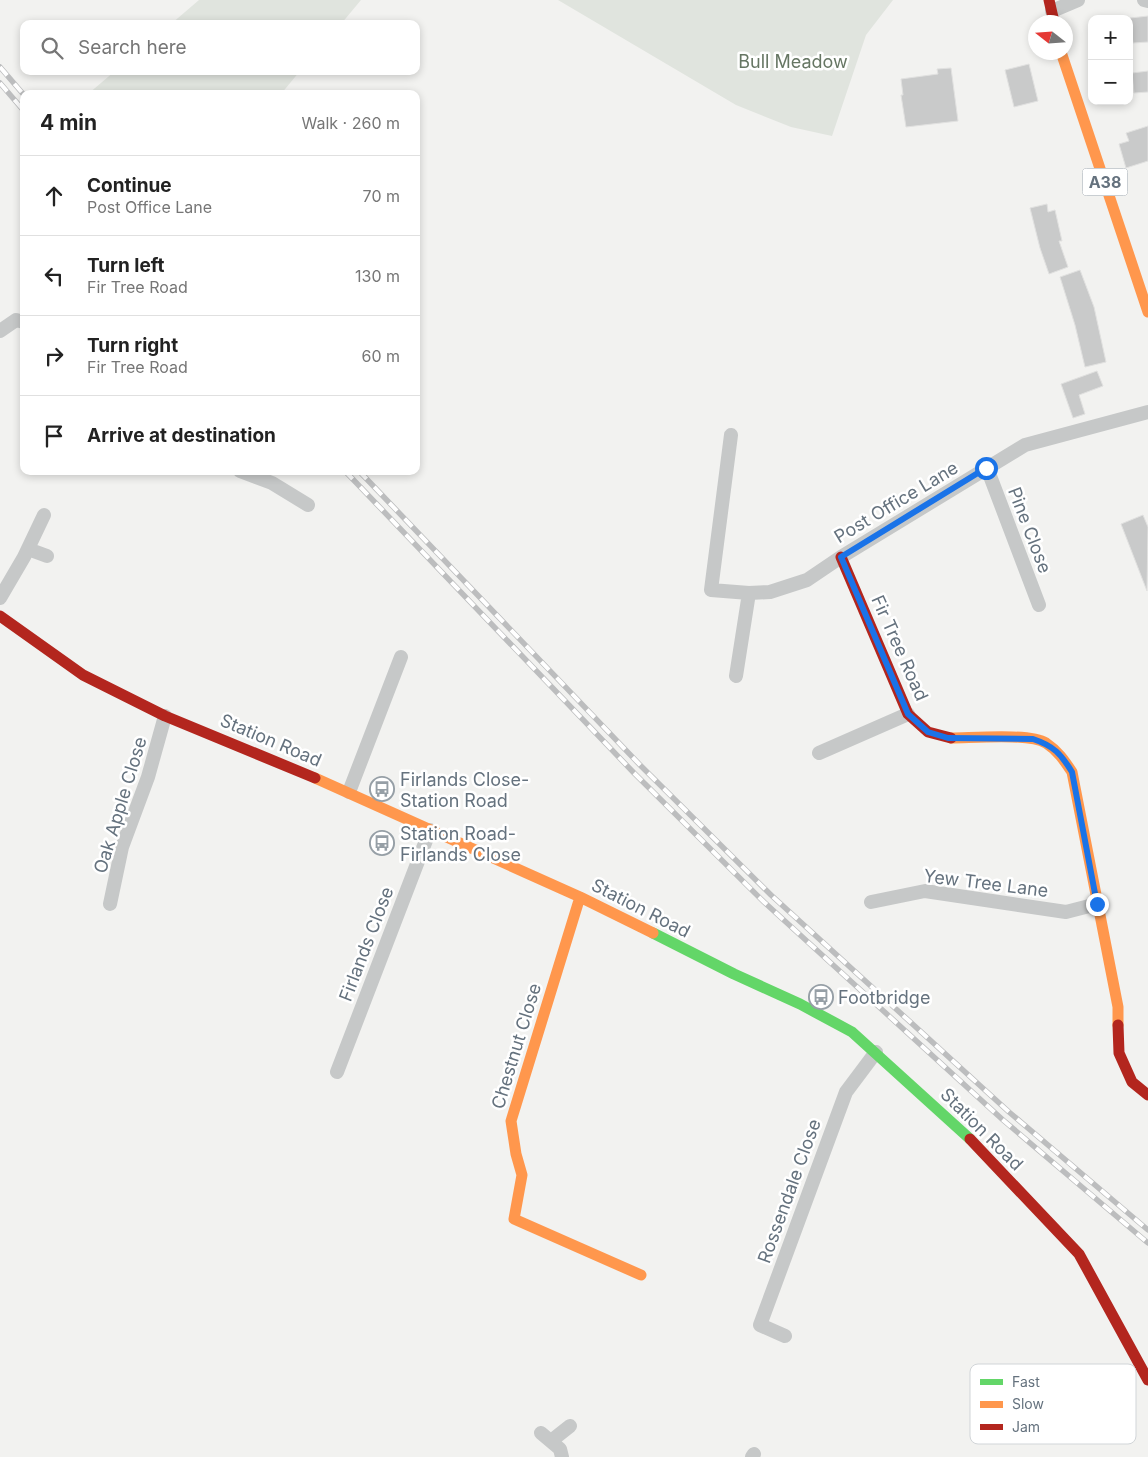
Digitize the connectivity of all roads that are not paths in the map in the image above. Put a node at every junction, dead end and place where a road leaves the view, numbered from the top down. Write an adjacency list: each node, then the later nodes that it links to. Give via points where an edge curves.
1 (1078, 0): 2 (street)
2 (1052, 11)
3 (1064, 60): 4 (street, A38)
4 (1148, 312)
5 (20, 321): 6 (street, via 16,320)
6 (0, 331)
7 (1148, 412): 9 (street, Post Office Lane, via 1024,445)
8 (731, 435): 16 (street, Post Office Lane, via 711,590)
9 (986, 468): 15 (street, Post Office Lane); 18 (street, Pine Close)
10 (251, 475): 11 (street, via 272,483)
11 (308, 505)
12 (44, 515): 13 (street)
13 (28, 549): 14 (street); 17 (street)
14 (47, 556)
15 (841, 557): 16 (street, Post Office Lane, via 807,580 770,592); 22 (street, Fir Tree Road)
16 (749, 593): 21 (street)
17 (0, 598)
18 (1039, 605)
19 (0, 616): 23 (street, Station Road, via 83,675)
20 (401, 656): 25 (street)
21 (736, 676)
22 (908, 714): 24 (street); 30 (street, Fir Tree Road, via 928,732 948,738 1033,739 1044,742 1060,754 1072,772)
23 (165, 716): 25 (street, Station Road); 29 (street, Oak Apple Close, via 148,777 122,847)
24 (819, 753)
25 (349, 792): 26 (street, Station Road)
26 (430, 830): 27 (street, Station Road); 32 (street, Firlands Close)
27 (580, 896): 31 (street, Station Road, via 800,1004 852,1032); 34 (street, Chestnut Close, via 511,1121 522,1175 514,1220)
28 (871, 902): 30 (street, Yew Tree Lane, via 925,890 1066,912)
29 (110, 904)
30 (1097, 904): 33 (street, Fir Tree Road, via 1118,1007 1119,1053 1132,1082)
31 (876, 1052): 35 (street, Rossendale Close, via 846,1092 760,1325); 36 (street, Station Road, via 967,1135 1079,1254)
32 (337, 1072)
33 (1148, 1095)
34 (641, 1275)
35 (785, 1336)
36 (1148, 1380)
37 (570, 1426): 38 (street, via 546,1437 560,1449)
38 (562, 1457)

